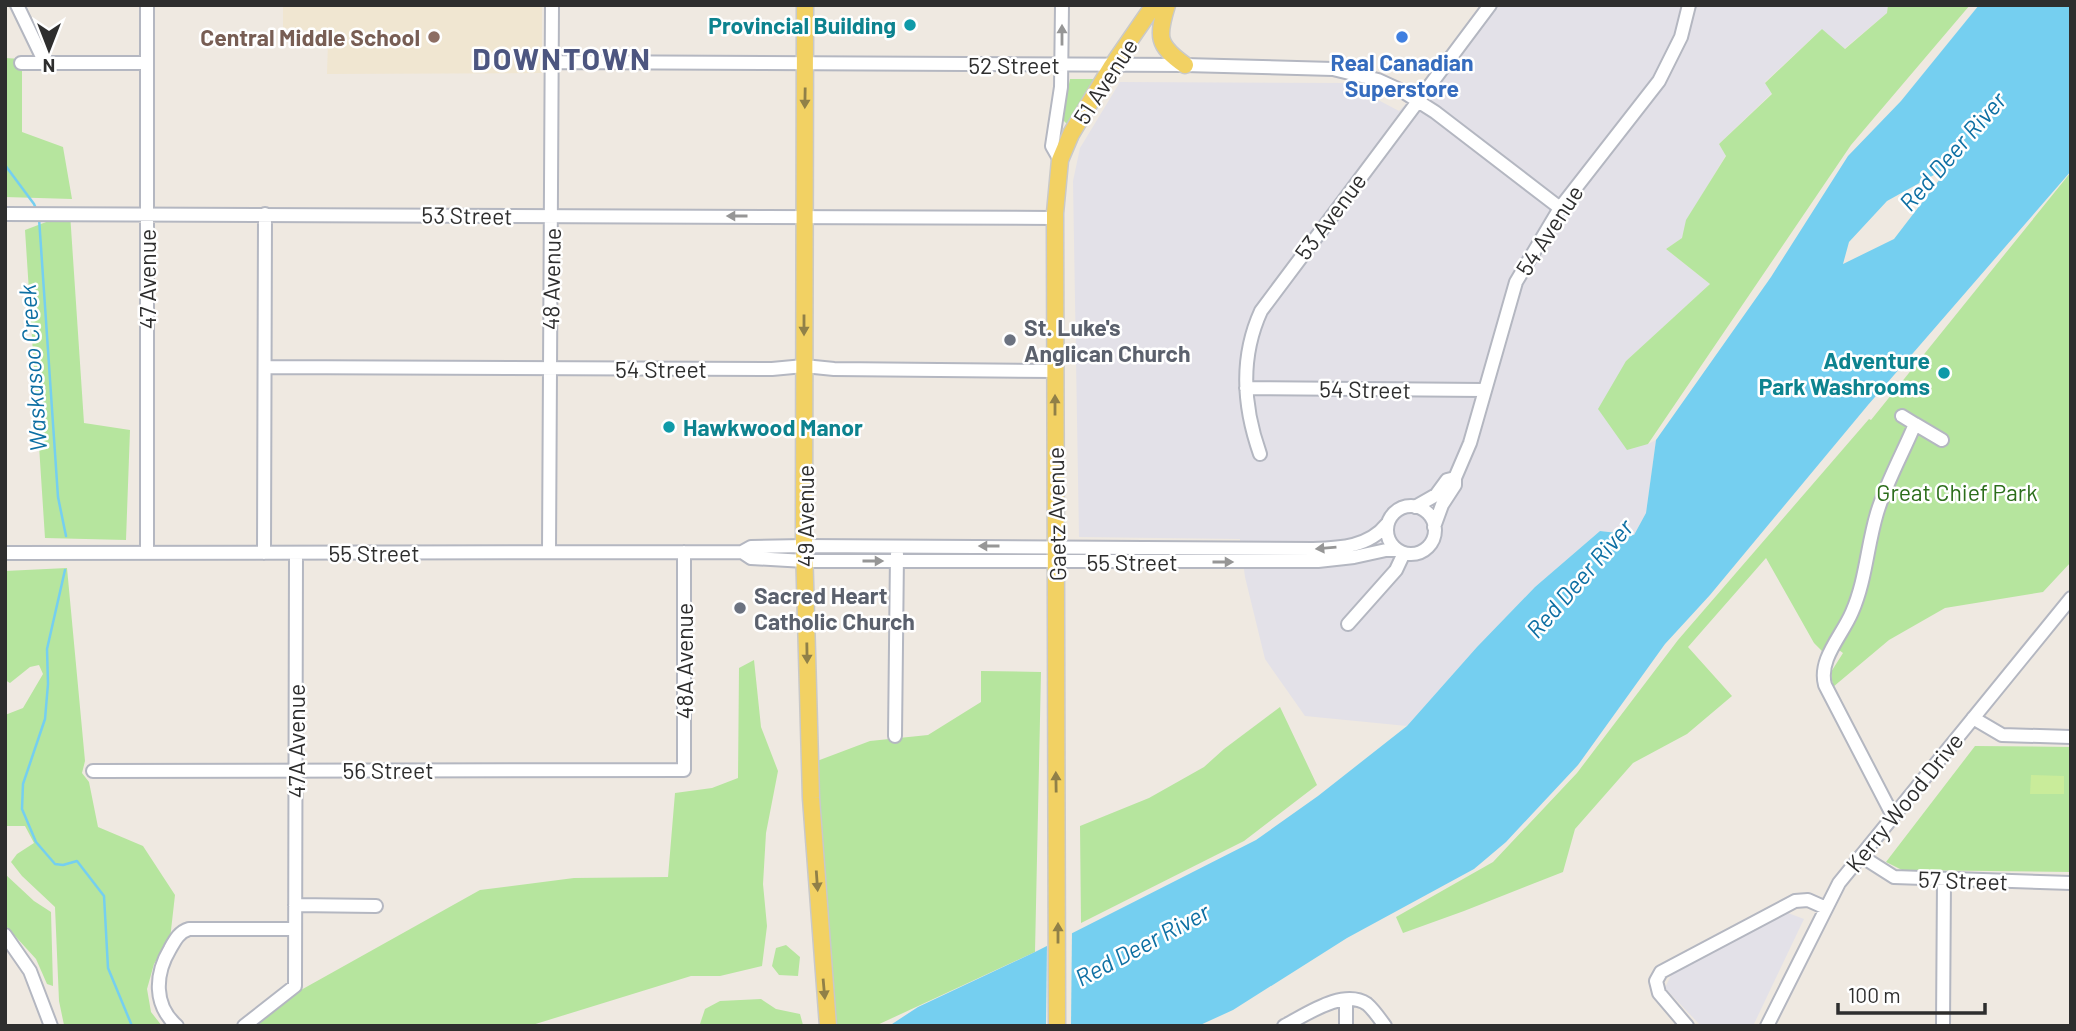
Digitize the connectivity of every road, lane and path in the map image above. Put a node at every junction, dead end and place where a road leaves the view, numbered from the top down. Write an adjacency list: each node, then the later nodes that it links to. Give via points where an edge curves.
1 (17, 5): 13 (street)
2 (147, 5): 14 (street, 47 Avenue)
3 (552, 5): 10 (street, 48 Avenue)
4 (806, 5): 11 (main road, 49 Avenue)
5 (1062, 5): 15 (street, Gaetz Avenue, one-way to 5)
6 (1154, 5): 17 (main road, 51 Avenue)
7 (1167, 5): 16 (main road, via 1161,40 1166,51)
8 (1490, 5): 18 (street, 53 Avenue)
9 (1689, 5): 20 (street, 54 Avenue, via 1681,37 1659,81)
10 (551, 62): 11 (street, 52 Street); 24 (street, 48 Avenue)
11 (806, 62): 15 (street, 52 Street); 25 (main road, 49 Avenue, one-way to 25)
12 (21, 63): 13 (street)
13 (45, 63): 14 (street)
14 (147, 63): 22 (street, 47 Avenue)
15 (1062, 65): 17 (street, 52 Street); 19 (street, Gaetz Avenue, via 1052,146)
16 (1185, 65): 17 (street, 52 Street); 18 (street, 52 Street, via 1340,71 1378,80)
17 (1112, 66): 19 (main road, 51 Avenue)
18 (1418, 100): 20 (street, 52 Street); 31 (street, 53 Avenue, via 1268,300 1250,341)
19 (1060, 160): 26 (main road, Gaetz Avenue)
20 (1560, 208): 32 (street, 54 Avenue, via 1516,282)
21 (5, 214): 22 (street, 53 Street)
22 (148, 214): 23 (street, 53 Street); 46 (street, 47 Avenue)
23 (265, 214): 24 (street, 53 Street); 28 (street)
24 (551, 216): 25 (street, 53 Street, one-way to 24); 29 (street, 48 Avenue)
25 (805, 217): 26 (street, 53 Street); 27 (main road, 49 Avenue, one-way to 27)
26 (1055, 218): 30 (main road, Gaetz Avenue)
27 (804, 366): 29 (street, 54 Street); 30 (street, 54 Street); 49 (main road, 49 Avenue)
28 (265, 367): 29 (street, 54 Street); 47 (street)
29 (550, 368): 42 (street, 48 Avenue)
30 (1056, 371): 50 (main road, Gaetz Avenue, one-way to 30)
31 (1246, 388): 32 (street, 54 Street); 36 (street, 53 Avenue, via 1251,427)
32 (1484, 390): 37 (street, 54 Avenue)
33 (1902, 416): 34 (street)
34 (1915, 424): 35 (street); 60 (street, via 1878,510 1857,599 1823,671 1825,685)
35 (1942, 439)
36 (1261, 454)
37 (1455, 478): 38 (street, 54 Avenue); 40 (street, 54 Avenue)
38 (1415, 507): 39 (street, via 1395,512); 40 (street, via 1428,514)
39 (1387, 524): 44 (street, via 1388,539); 50 (street, 55 Street, one-way to 50, via 1372,539 1330,548)
40 (1434, 527): 44 (street, via 1434,537 1425,550 1411,555)
41 (897, 546): 49 (street, 55 Street); 50 (street, 55 Street, one-way to 41); 51 (street)
42 (550, 552): 43 (street, 55 Street); 48 (street, 55 Street)
43 (684, 552): 49 (street, 55 Street, via 742,552 751,547); 58 (street, 48A Avenue)
44 (1400, 552): 50 (street, 55 Street, one-way to 44, via 1318,561 1386,550); 53 (street, via 1396,570)
45 (5, 553): 46 (street, 55 Street)
46 (147, 553): 47 (street, 55 Street)
47 (264, 553): 48 (street, 55 Street)
48 (296, 553): 57 (street, 47A Avenue)
49 (804, 553): 51 (street, 55 Street, one-way to 51); 73 (main road, 49 Avenue, one-way to 73, via 811,798)
50 (1057, 554): 51 (street, 55 Street); 74 (main road, Gaetz Avenue, one-way to 50)
51 (897, 561): 55 (street)
52 (2071, 598): 54 (street, Kerry Wood Drive)
53 (1348, 624)
54 (1973, 718): 56 (street, via 2002,735); 60 (street, Kerry Wood Drive)
55 (895, 736)
56 (2071, 737)
57 (296, 770): 58 (street, 56 Street); 59 (street, 56 Street); 64 (street, 47A Avenue)
58 (684, 770)
59 (93, 771)
60 (1893, 816): 61 (street, Kerry Wood Drive)
61 (1861, 856): 62 (street, 57 Street, via 1889,876); 66 (street, Kerry Wood Drive)
62 (1944, 880): 63 (street, 57 Street); 80 (street)
63 (2071, 883)
64 (295, 905): 65 (street); 67 (street, 47A Avenue)
65 (376, 906)
66 (1826, 908): 78 (street, via 1805,900 1789,903 1671,965 1656,979 1659,993); 79 (street, Kerry Wood Drive)
67 (295, 929): 71 (street, via 189,929 181,933 165,958 159,980 163,1007); 72 (street, via 295,986)
68 (5, 935): 70 (street, via 30,971)
69 (1346, 1000): 75 (street); 76 (street); 77 (street, via 1366,1003)
70 (51, 1026)
71 (177, 1026)
72 (244, 1026)
73 (828, 1026)
74 (1057, 1026)
75 (1284, 1026)
76 (1346, 1026)
77 (1385, 1026)
78 (1687, 1026)
79 (1767, 1026)
80 (1943, 1026)

